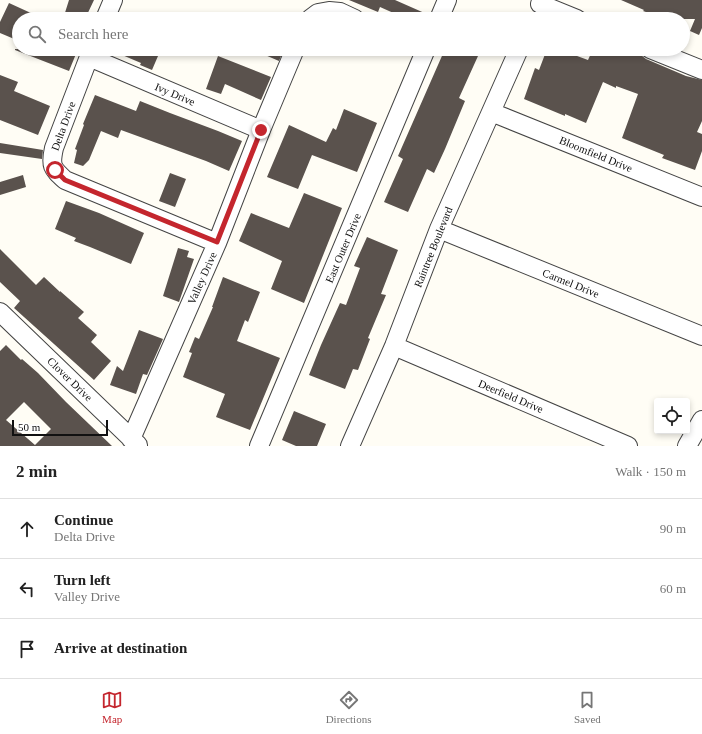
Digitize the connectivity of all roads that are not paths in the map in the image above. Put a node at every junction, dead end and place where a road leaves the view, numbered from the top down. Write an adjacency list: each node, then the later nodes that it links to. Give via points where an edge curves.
1 (113, 0): 4 (street)
2 (447, 0): 7 (street)
3 (538, 8): 8 (street)
4 (108, 12)
5 (329, 12): 6 (street)
6 (340, 12)
7 (442, 12)
8 (552, 12)
9 (90, 56): 20 (street, Delta Drive, via 54,148 51,160 55,170 65,180)
10 (98, 56): 17 (street, Ivy Drive)
11 (291, 56): 17 (street, Valley Drive)
12 (422, 56): 26 (street, East Outer Drive)
13 (517, 56): 16 (street, Raintree Boulevard)
14 (667, 56): 15 (street)
15 (702, 70)
16 (491, 112): 18 (street, Bloomfield Drive); 19 (street, Raintree Boulevard)
17 (261, 130): 20 (street, Valley Drive)
18 (702, 197)
19 (439, 230): 22 (street, Carmel Drive); 23 (street, Raintree Boulevard)
20 (217, 242): 25 (street, Valley Drive)
21 (0, 312): 25 (street, Clover Drive)
22 (702, 336)
23 (394, 346): 27 (street, Raintree Boulevard); 28 (street, Deerfield Drive)
24 (702, 420): 29 (street)
25 (135, 442)
26 (259, 446)
27 (350, 446)
28 (628, 446)
29 (687, 446)

